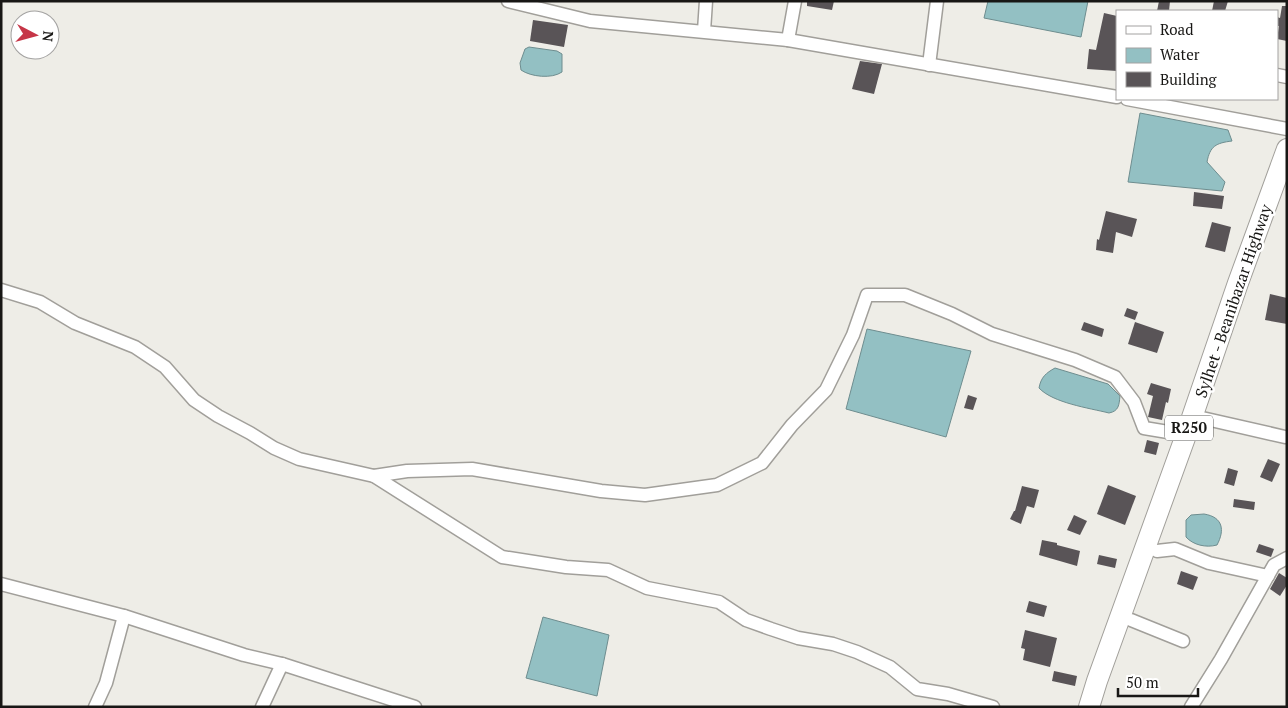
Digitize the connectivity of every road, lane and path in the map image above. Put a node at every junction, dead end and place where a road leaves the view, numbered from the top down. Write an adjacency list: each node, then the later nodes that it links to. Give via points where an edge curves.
1 (508, 1): 5 (street, via 590,20)
2 (706, 1): 5 (street)
3 (795, 1): 6 (street)
4 (937, 1): 7 (street)
5 (704, 31): 6 (street)
6 (788, 40): 7 (street)
7 (929, 65): 8 (street)
8 (1116, 97)
9 (1132, 100): 10 (street)
10 (1287, 129)
11 (1287, 149): 15 (main road, Sylhet - Beanibazar Highway / R250)
12 (1287, 180): 14 (main road, Sylhet - Beanibazar Highway / R250)
13 (1, 290): 17 (street, via 40,302 75,323 135,346 165,367 194,400 274,448 299,459)
14 (1202, 418): 16 (street); 18 (main road, Sylhet - Beanibazar Highway / R250)
15 (1186, 436): 17 (street, via 1144,428 1134,402 1115,377 1075,360 992,334 905,295 867,295 853,335 826,390 762,463 717,484 645,494 600,491 472,469 407,471); 30 (main road, Sylhet - Beanibazar Highway / R250)
16 (1285, 437)
17 (374, 476): 29 (street, via 502,557 608,570 647,588 719,602 746,620 771,629 858,652 890,667 917,689)
18 (1157, 551): 20 (street, via 1175,550 1209,563); 23 (main road, Sylhet - Beanibazar Highway / R250)
19 (1287, 558): 20 (street, via 1274,565)
20 (1268, 576): 32 (street)
21 (1, 584): 22 (street)
22 (124, 616): 25 (street); 26 (street, via 106,683)
23 (1132, 620): 24 (street); 31 (main road, Sylhet - Beanibazar Highway / R250)
24 (1183, 641)
25 (282, 664): 27 (street); 28 (street)
26 (95, 707)
27 (262, 707)
28 (415, 707)
29 (993, 707)
30 (1089, 707)
31 (1100, 707)
32 (1191, 707)

